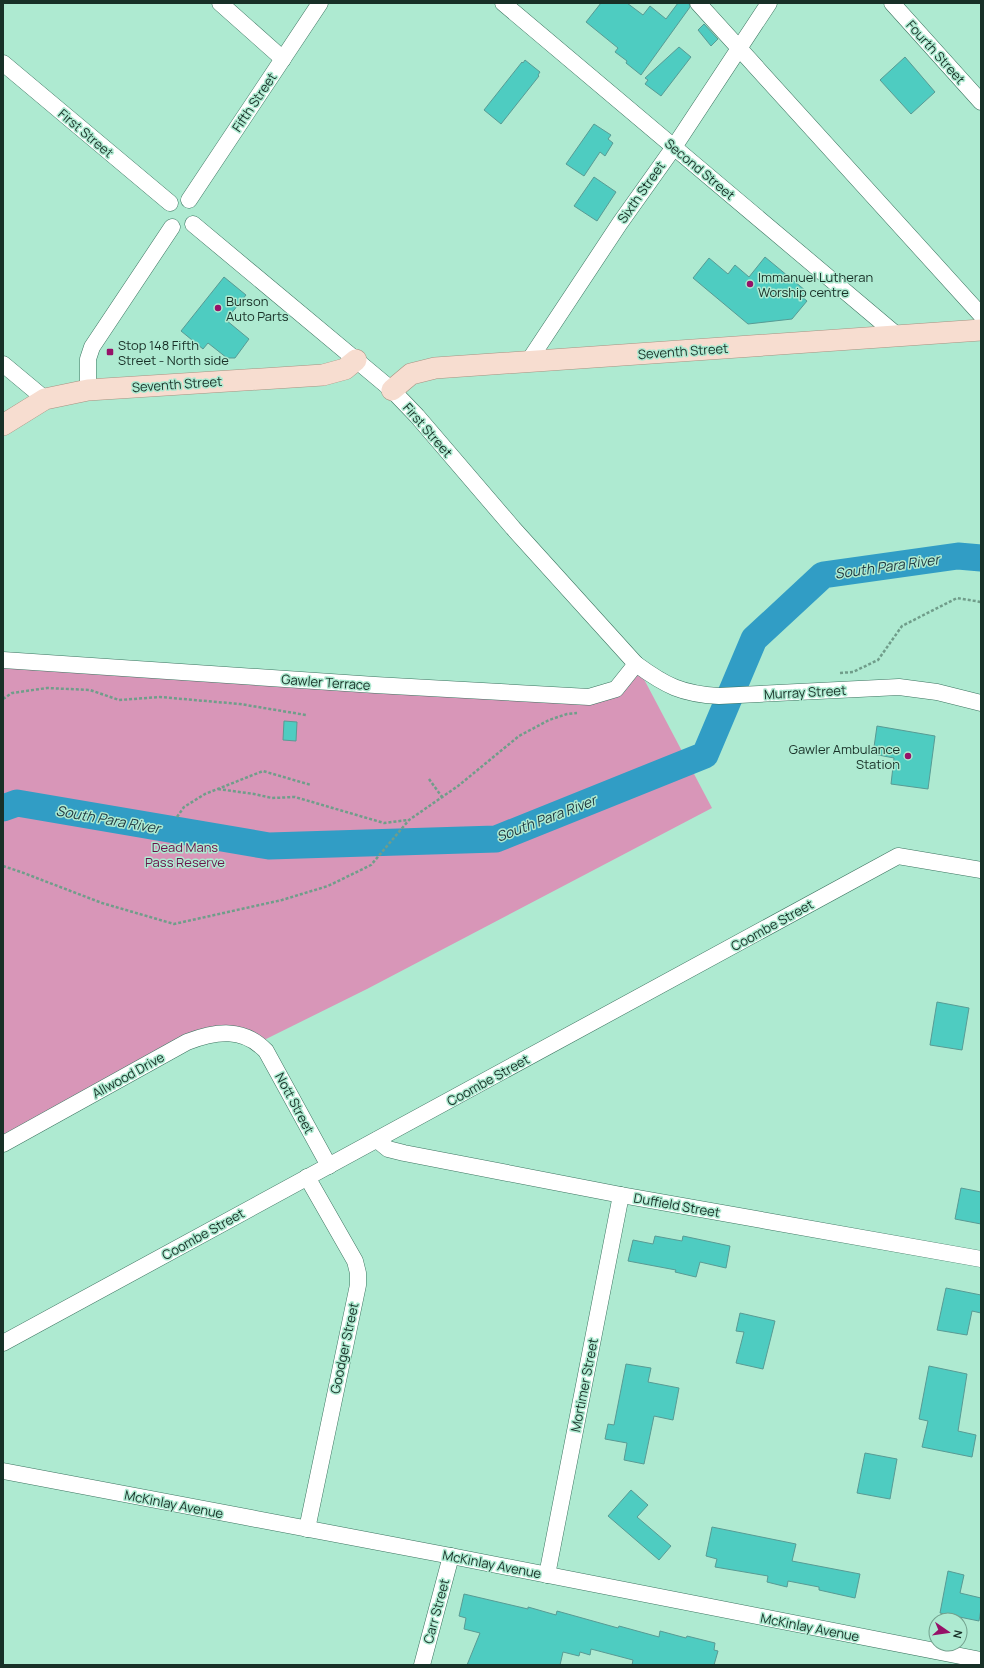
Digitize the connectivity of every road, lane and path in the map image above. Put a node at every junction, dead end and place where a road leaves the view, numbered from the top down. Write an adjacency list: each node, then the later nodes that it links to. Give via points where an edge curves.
1 (220, 3): 8 (street)
2 (320, 3): 8 (street, Fifth Street)
3 (502, 3): 11 (street, Second Street)
4 (698, 3): 7 (street)
5 (769, 3): 7 (street, Sixth Street)
6 (892, 3): 10 (street, Fourth Street)
7 (739, 49): 11 (street, Sixth Street); 16 (street)
8 (283, 59): 12 (street, Fifth Street)
9 (3, 63): 13 (street, First Street)
10 (981, 102)
11 (674, 147): 18 (street, Second Street); 20 (street, Sixth Street)
12 (188, 200): 13 (street, via 179,198); 14 (street, via 196,210 197,215)
13 (170, 203): 15 (street, via 165,212)
14 (193, 224): 15 (street, via 181,230); 19 (street, First Street)
15 (172, 227): 22 (street, via 92,347 88,359)
16 (981, 315)
17 (981, 330): 18 (main road, Seventh Street)
18 (898, 336): 20 (main road, Seventh Street)
19 (356, 360): 22 (main road, Seventh Street, via 345,369 323,375); 23 (street, First Street)
20 (528, 362): 23 (main road, Seventh Street, via 435,368 411,374)
21 (3, 364): 24 (street)
22 (88, 390): 24 (main road, Seventh Street)
23 (392, 390): 28 (street, First Street)
24 (44, 399): 25 (main road, Seventh Street)
25 (3, 425)
26 (981, 602): 29 (path, via 957,598 902,626 878,660 853,672)
27 (3, 660): 28 (street, Gawler Terrace, via 589,697 616,689)
28 (636, 664): 31 (street, Murray Street, via 674,688 696,695 899,687 937,692)
29 (838, 673)
30 (3, 699): 33 (path, via 12,693 47,688 90,690 119,700 160,697 240,704)
31 (981, 703)
32 (582, 712): 37 (path, via 549,720 519,736)
33 (306, 715)
34 (429, 779): 37 (path)
35 (311, 785): 36 (path, via 263,771)
36 (218, 789): 38 (path, via 184,807); 39 (path, via 272,798 296,797 384,823)
37 (442, 797): 39 (path)
38 (177, 817)
39 (409, 820): 40 (path, via 371,865 328,886 282,900 174,924 102,903)
40 (3, 866)
41 (981, 870): 43 (street, Coombe Street, via 898,856)
42 (258, 1043): 44 (street, Allwood Drive, via 234,1033 206,1035 187,1042); 45 (street, Nott Street, via 275,1065)
43 (377, 1140): 45 (street, Coombe Street); 47 (street, Duffield Street, via 388,1149 404,1153)
44 (3, 1144)
45 (328, 1166): 46 (street, Coombe Street)
46 (307, 1177): 49 (street, Coombe Street); 51 (street, Goodger Street, via 355,1261 358,1273 358,1285)
47 (621, 1195): 48 (street, Duffield Street); 53 (street, Mortimer Street)
48 (981, 1259)
49 (3, 1343)
50 (3, 1471): 51 (street, McKinlay Avenue)
51 (307, 1529): 52 (street, McKinlay Avenue)
52 (450, 1556): 53 (street, McKinlay Avenue); 55 (street, Carr Street)
53 (547, 1575): 54 (street, McKinlay Avenue)
54 (981, 1660)
55 (422, 1665)

